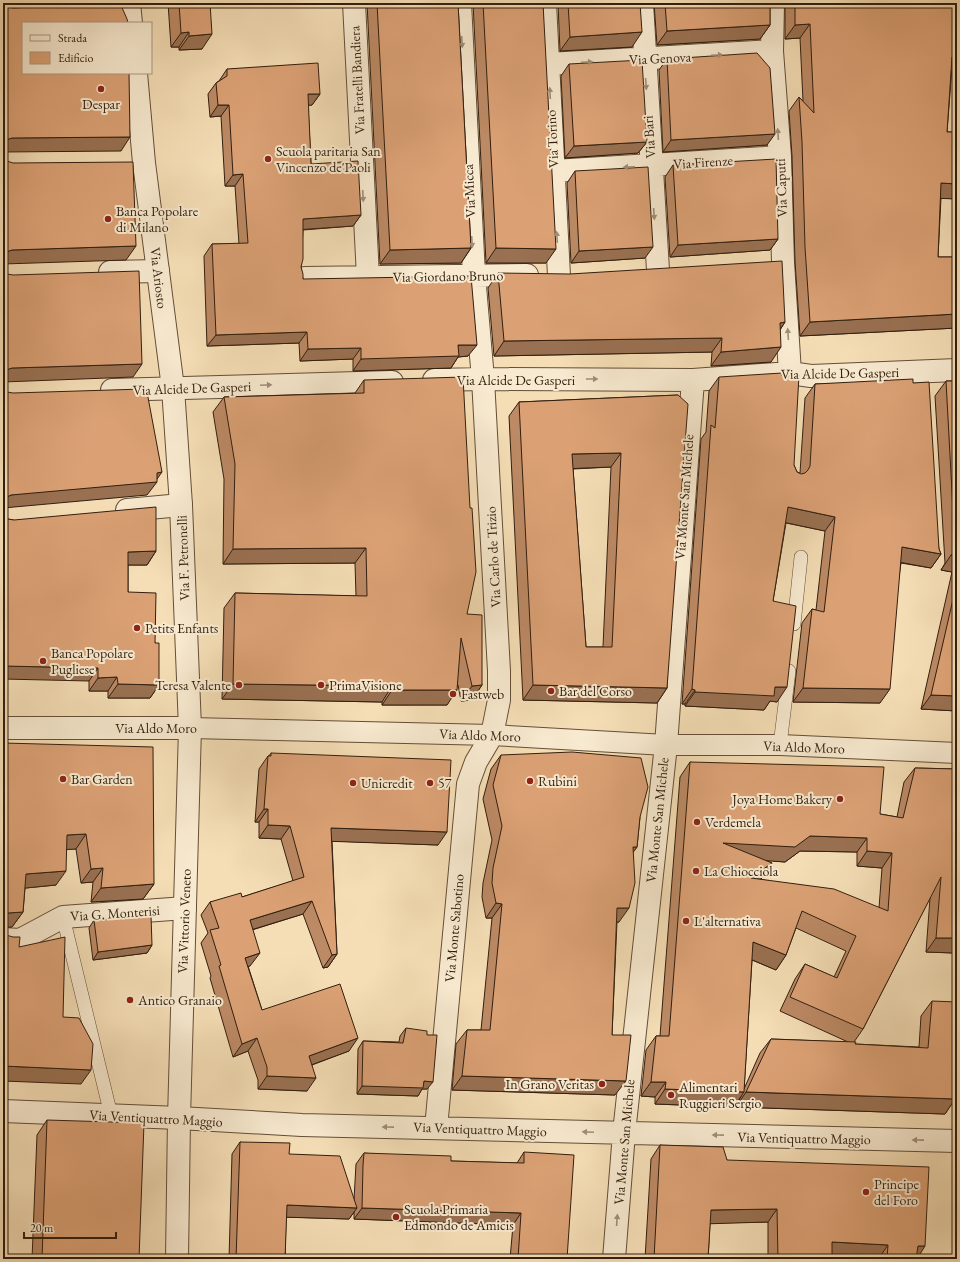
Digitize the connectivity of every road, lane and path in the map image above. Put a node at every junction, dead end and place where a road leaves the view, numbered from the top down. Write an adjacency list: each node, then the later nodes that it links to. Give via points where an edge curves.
1 (129, 3): 7 (street); 9 (street)
2 (293, 3): 8 (path)
3 (460, 3): 25 (street, Via Micca, one-way to 25)
4 (545, 3): 12 (street, Via Torino)
5 (642, 3): 11 (street, Via Bari)
6 (773, 3): 10 (street, Via Caputi)
7 (106, 4)
8 (354, 4): 27 (street, Via Fratelli Bandiera, one-way to 27)
9 (131, 22)
10 (772, 52): 11 (street, Via Genova, one-way to 10); 14 (street, Via Caputi, one-way to 10)
11 (644, 59): 12 (street, Via Genova, one-way to 11); 17 (street, Via Bari, one-way to 17)
12 (548, 64): 18 (street, Via Torino, one-way to 12)
13 (136, 74): 16 (street, Via Ariosto)
14 (780, 157): 17 (street, Via Firenze); 19 (street, Via Caputi)
15 (120, 163): 16 (street)
16 (144, 163): 21 (street, Via Ariosto)
17 (651, 166): 18 (street, Via Firenze, one-way to 18); 22 (street, Via Bari, one-way to 22, via 666,270)
18 (554, 171): 26 (street, Via Torino, one-way to 18)
19 (783, 262): 20 (street); 30 (street, Via Caputi, one-way to 19)
20 (760, 264)
21 (158, 271): 23 (street); 33 (street, Via Ariosto)
22 (636, 271)
23 (88, 273)
24 (582, 274): 26 (street, Via Giordano Bruno)
25 (474, 275): 26 (street, Via Giordano Bruno); 27 (street, Via Giordano Bruno); 31 (street, Via Micca)
26 (559, 276)
27 (368, 277): 28 (street, Via Giordano Bruno)
28 (305, 278)
29 (957, 370): 30 (street, Via Alcide De Gasperi, via 927,376)
30 (795, 378): 32 (street, Via Alcide De Gasperi)
31 (482, 379): 32 (street, Via Alcide De Gasperi, one-way to 32); 33 (street, Via Alcide De Gasperi, one-way to 31); 42 (street, Via Carlo de Trizio, via 500,700)
32 (693, 380): 43 (street, Via Monte San Michele)
33 (173, 388): 34 (street, Via Alcide De Gasperi); 35 (street, Via F. Petronelli)
34 (96, 391)
35 (182, 505): 36 (street); 41 (street, Via F. Petronelli)
36 (104, 512)
37 (801, 557): 38 (lane)
38 (793, 634)
39 (790, 658): 44 (lane)
40 (3, 728): 41 (street, Via Aldo Moro)
41 (190, 728): 42 (street, Via Aldo Moro); 46 (street, Via Vittorio Veneto)
42 (492, 735): 43 (street, Via Aldo Moro); 52 (street, Via Monte Sabotino, via 476,762 468,784)
43 (666, 745): 44 (street, Via Aldo Moro); 53 (street, Via Monte San Michele)
44 (780, 745): 45 (street, Via Aldo Moro)
45 (957, 753)
46 (185, 908): 47 (street, Via G. Monterisi); 51 (street, Via Vittorio Veneto)
47 (63, 917): 48 (street, Via G. Monterisi, via 20,940); 50 (lane)
48 (3, 939)
49 (3, 1111): 50 (street, Via Ventiquattro Maggio)
50 (111, 1115): 51 (street, Via Ventiquattro Maggio)
51 (179, 1118): 52 (street, Via Ventiquattro Maggio, one-way to 51, via 302,1125); 55 (street, Via Vittorio Veneto)
52 (436, 1128): 53 (street, Via Ventiquattro Maggio, one-way to 52)
53 (624, 1133): 54 (street, Via Ventiquattro Maggio, one-way to 53); 56 (street, Via Monte San Michele, one-way to 53)
54 (957, 1141)
55 (177, 1259)
56 (614, 1259)

